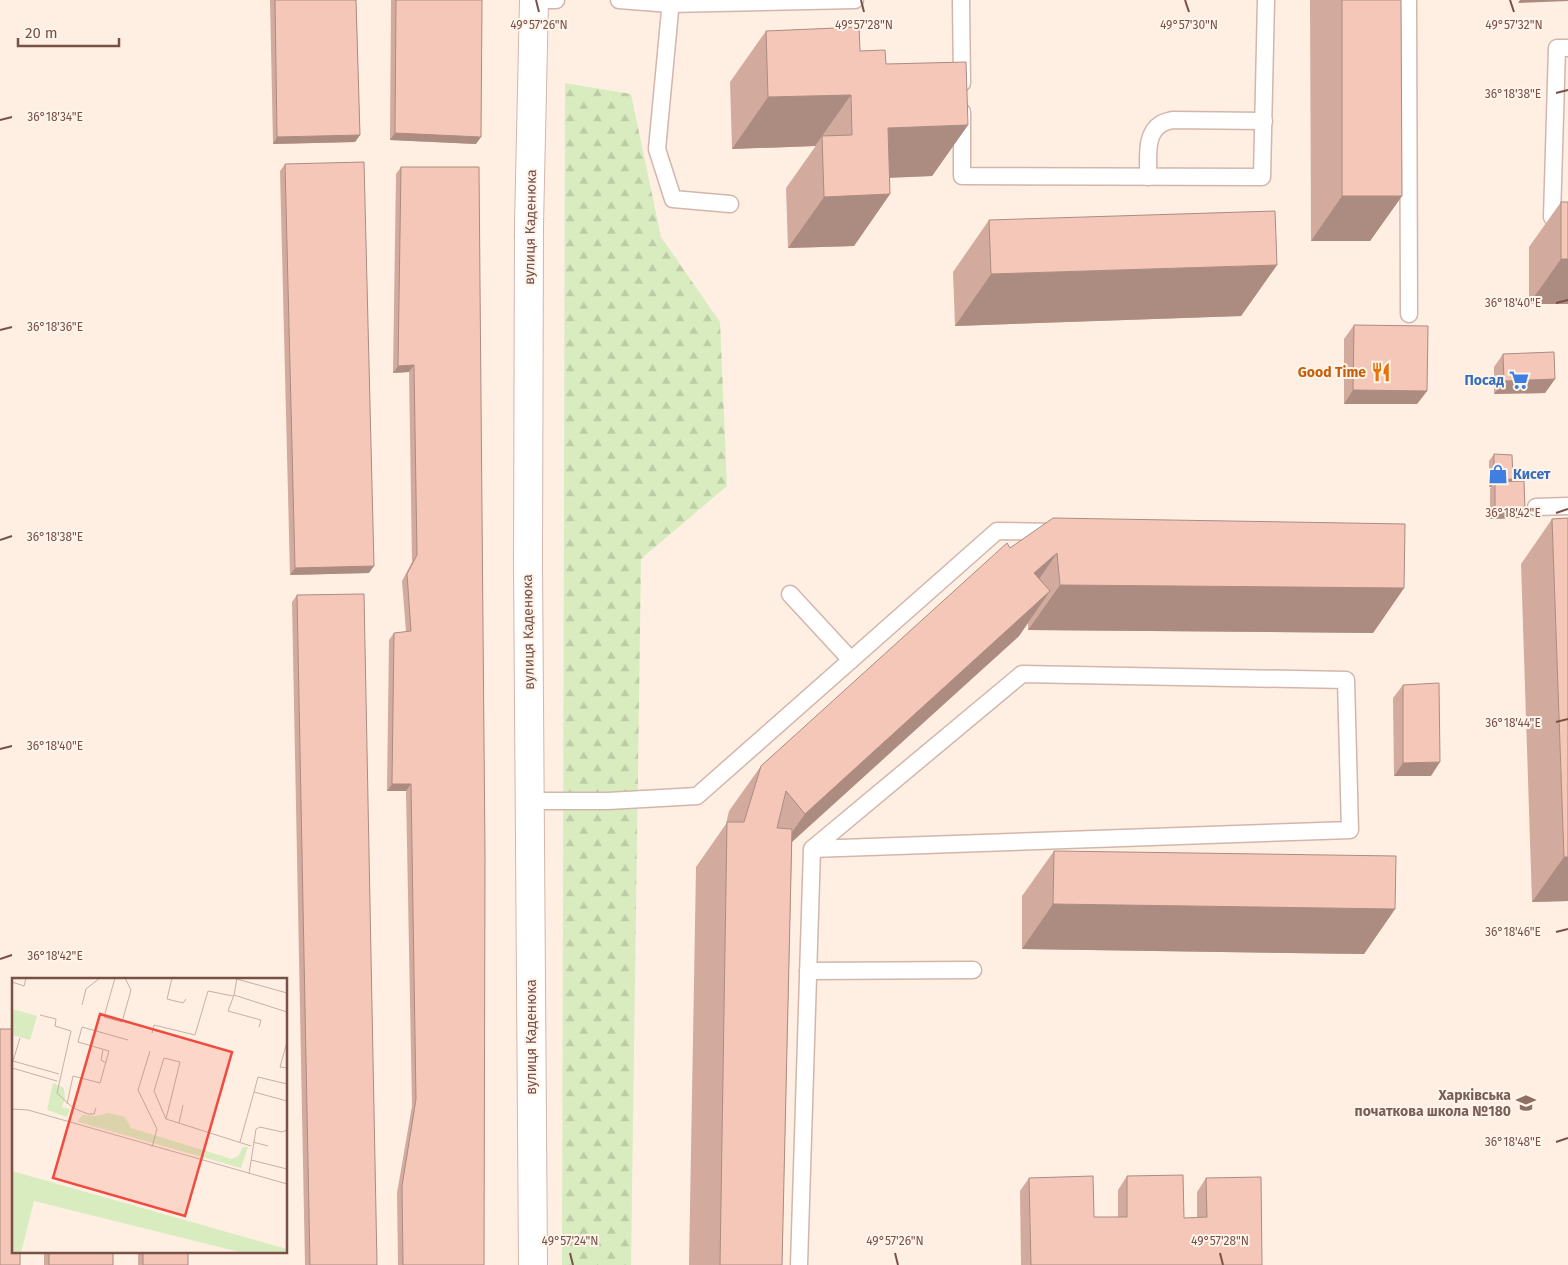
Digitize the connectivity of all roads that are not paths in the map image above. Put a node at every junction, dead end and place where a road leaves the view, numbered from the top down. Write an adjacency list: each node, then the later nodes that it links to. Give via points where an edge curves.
1 (534, 0): 2 (lane); 20 (street, вулиця Каденюка, via 529,244)
2 (556, 0)
3 (618, 0): 8 (lane)
4 (855, 0): 8 (lane)
5 (961, 0): 11 (lane, via 962,176)
6 (1266, 0): 10 (lane)
7 (1408, 0): 14 (lane)
8 (671, 2): 12 (lane, via 657,149 673,199)
9 (1568, 48): 13 (lane, via 1557,48 1552,217)
10 (1264, 121): 11 (lane, via 1172,120 1161,124 1149,142); 11 (lane, via 1262,177)
11 (1148, 177)
12 (730, 204)
13 (1568, 217)
14 (1409, 314)
15 (1536, 506): 16 (lane)
16 (1568, 506)
17 (1066, 532): 19 (lane, via 997,531)
18 (790, 594): 19 (lane)
19 (851, 660): 20 (lane, via 697,796)
20 (530, 801): 24 (street, вулиця Каденюка)
21 (812, 849): 21 (lane, via 1022,674 1346,680 1350,830); 23 (lane)
22 (973, 970): 23 (lane)
23 (808, 971): 25 (lane)
24 (532, 1265)
25 (799, 1265)

